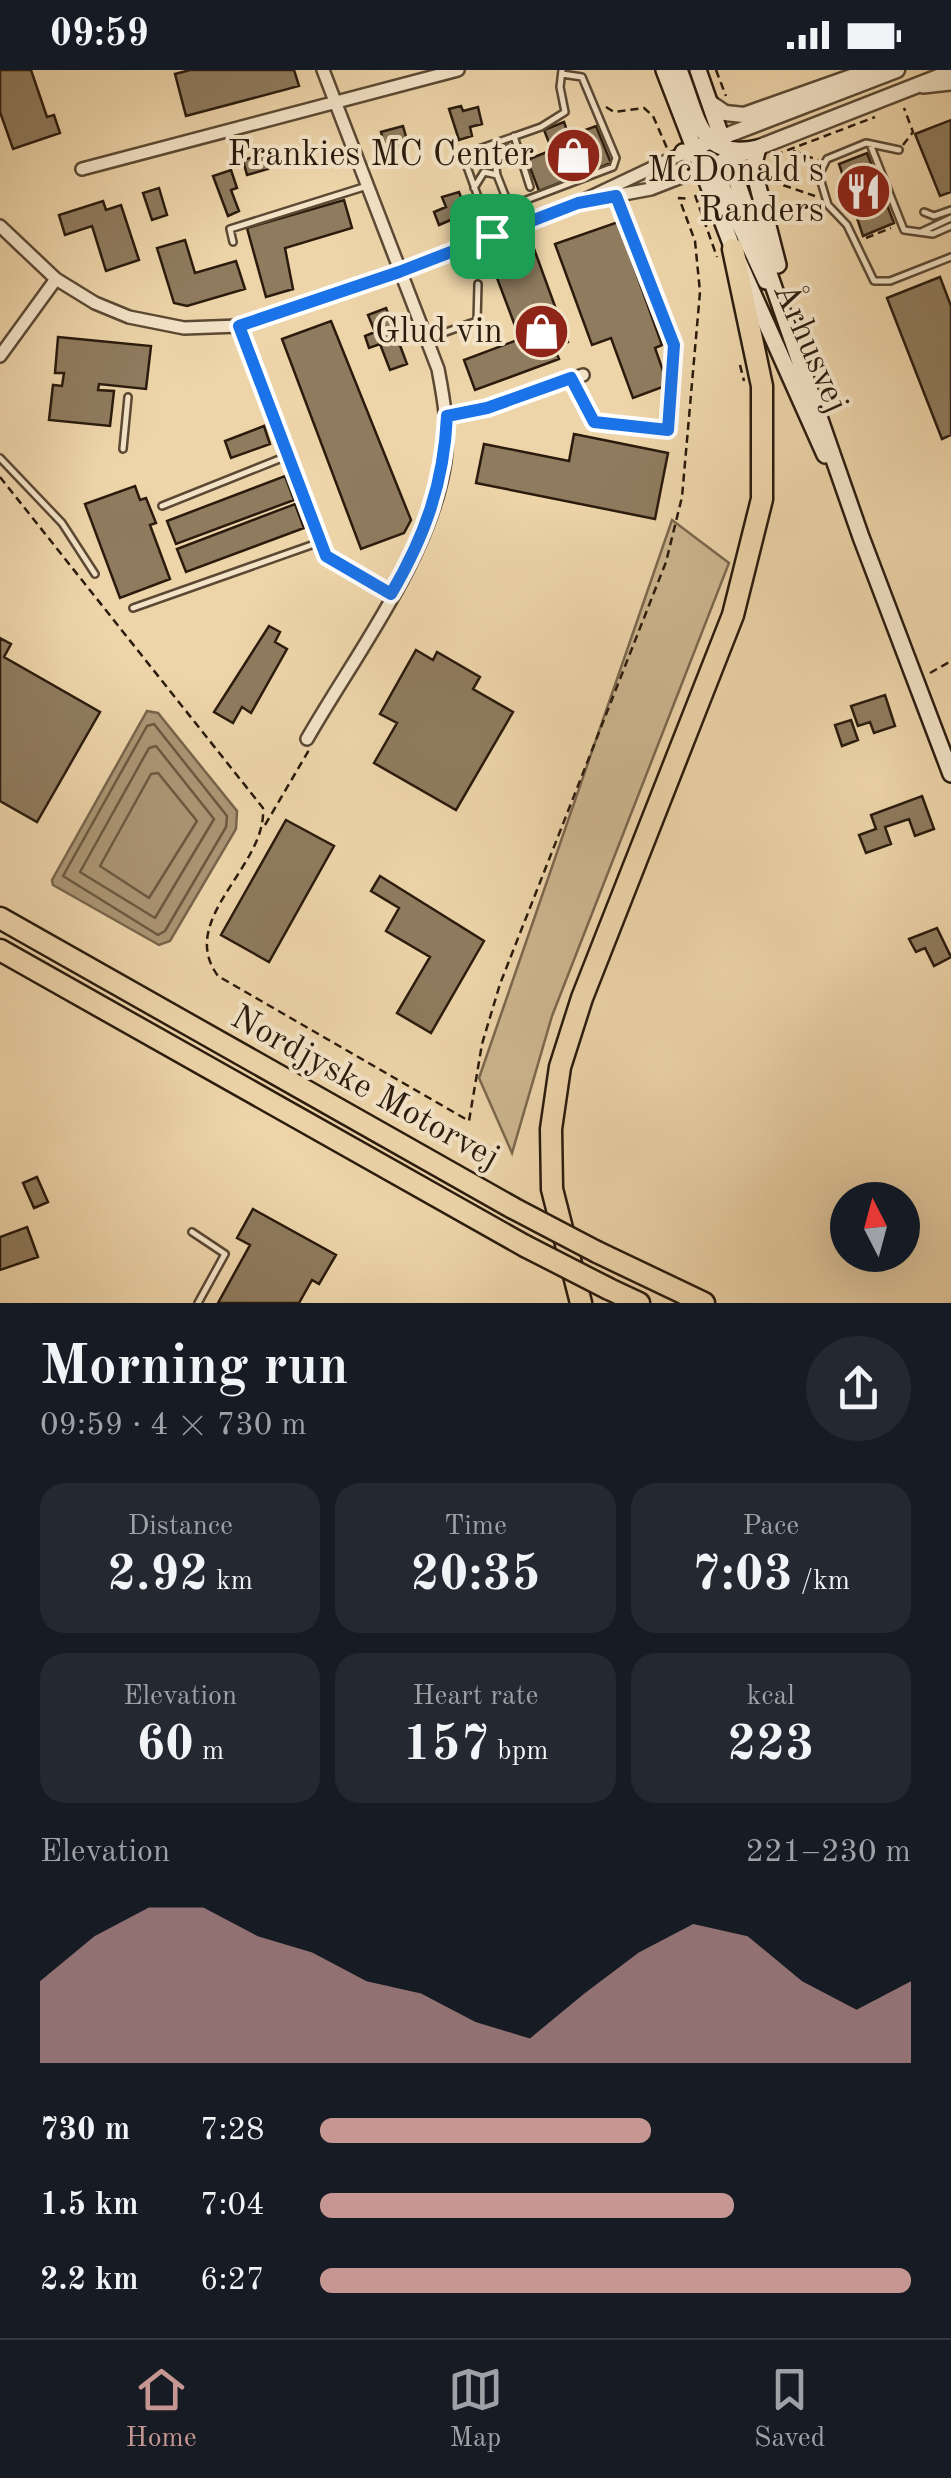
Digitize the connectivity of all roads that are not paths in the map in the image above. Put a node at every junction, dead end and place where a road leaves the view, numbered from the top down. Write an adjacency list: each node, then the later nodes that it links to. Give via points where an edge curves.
1 (323, 70): 12 (street)
2 (458, 70): 12 (street)
3 (664, 70): 20 (main road, Århusvej)
4 (680, 70): 17 (main road)
5 (698, 70): 13 (main road, Århusvej)
6 (871, 70): 13 (street, via 744,115)
7 (897, 70): 17 (street)
8 (562, 72): 14 (lane, via 565,112); 22 (lane, via 582,76 616,158 613,167 513,205)
9 (951, 72): 11 (street)
10 (951, 84): 11 (street)
11 (908, 89): 18 (street)
12 (335, 102): 21 (street); 23 (street)
13 (712, 104): 17 (main road, Århusvej)
14 (514, 136): 16 (lane); 25 (lane, via 468,157)
15 (870, 144): 19 (lane); 30 (lane, via 908,232); 35 (lane, via 824,163 819,174 826,199 874,280)
16 (518, 146): 22 (lane, via 494,156); 24 (lane)
17 (724, 148): 18 (main road); 20 (street); 20 (street); 42 (main road, Århusvej)
18 (758, 148): 42 (main road, via 753,167)
19 (899, 150)
20 (693, 156): 26 (street, via 652,189); 27 (street); 34 (main road, Århusvej); 42 (main road)
21 (82, 169)
22 (497, 175): 25 (lane, via 484,172)
23 (367, 186): 33 (lane, via 230,229); 36 (street)
24 (530, 187)
25 (474, 188): 32 (lane)
26 (616, 196): 27 (street); 43 (lane, via 674,345 668,430 594,422)
27 (578, 203): 32 (street)
28 (951, 210): 29 (lane)
29 (924, 212)
30 (951, 222)
31 (0, 226): 37 (street)
32 (492, 236): 36 (street)
33 (233, 242)
34 (733, 249): 50 (main road, Århusvej); 61 (highway, via 762,386 762,499 733,614 560,1067 552,1189)
35 (951, 257)
36 (399, 272): 39 (street); 40 (street)
37 (56, 278): 39 (street, via 129,316 184,328); 41 (street)
38 (478, 284): 40 (lane, via 477,321)
39 (239, 326): 47 (lane)
40 (426, 339): 45 (street)
41 (0, 356)
42 (802, 357): 50 (main road, Århusvej)
43 (577, 377): 45 (street)
44 (128, 397): 46 (lane)
45 (447, 416): 53 (street, via 437,496 420,545)
46 (123, 449)
47 (288, 456): 49 (lane); 51 (lane)
48 (0, 458): 52 (lane, via 62,523)
49 (162, 506)
50 (862, 536): 56 (main road, Århusvej)
51 (320, 542): 53 (lane, via 326,556); 54 (lane)
52 (94, 574)
53 (391, 594): 55 (street)
54 (133, 608)
55 (307, 738)
56 (951, 774)
57 (0, 918): 63 (highway, Nordjyske Motorvej, bridge, via 513,1208)
58 (0, 950): 62 (highway, Nordjyske Motorvej, bridge, via 525,1246)
59 (192, 1232): 60 (lane, via 225,1254)
60 (198, 1303)
61 (582, 1303)
62 (640, 1303)
63 (704, 1303)

